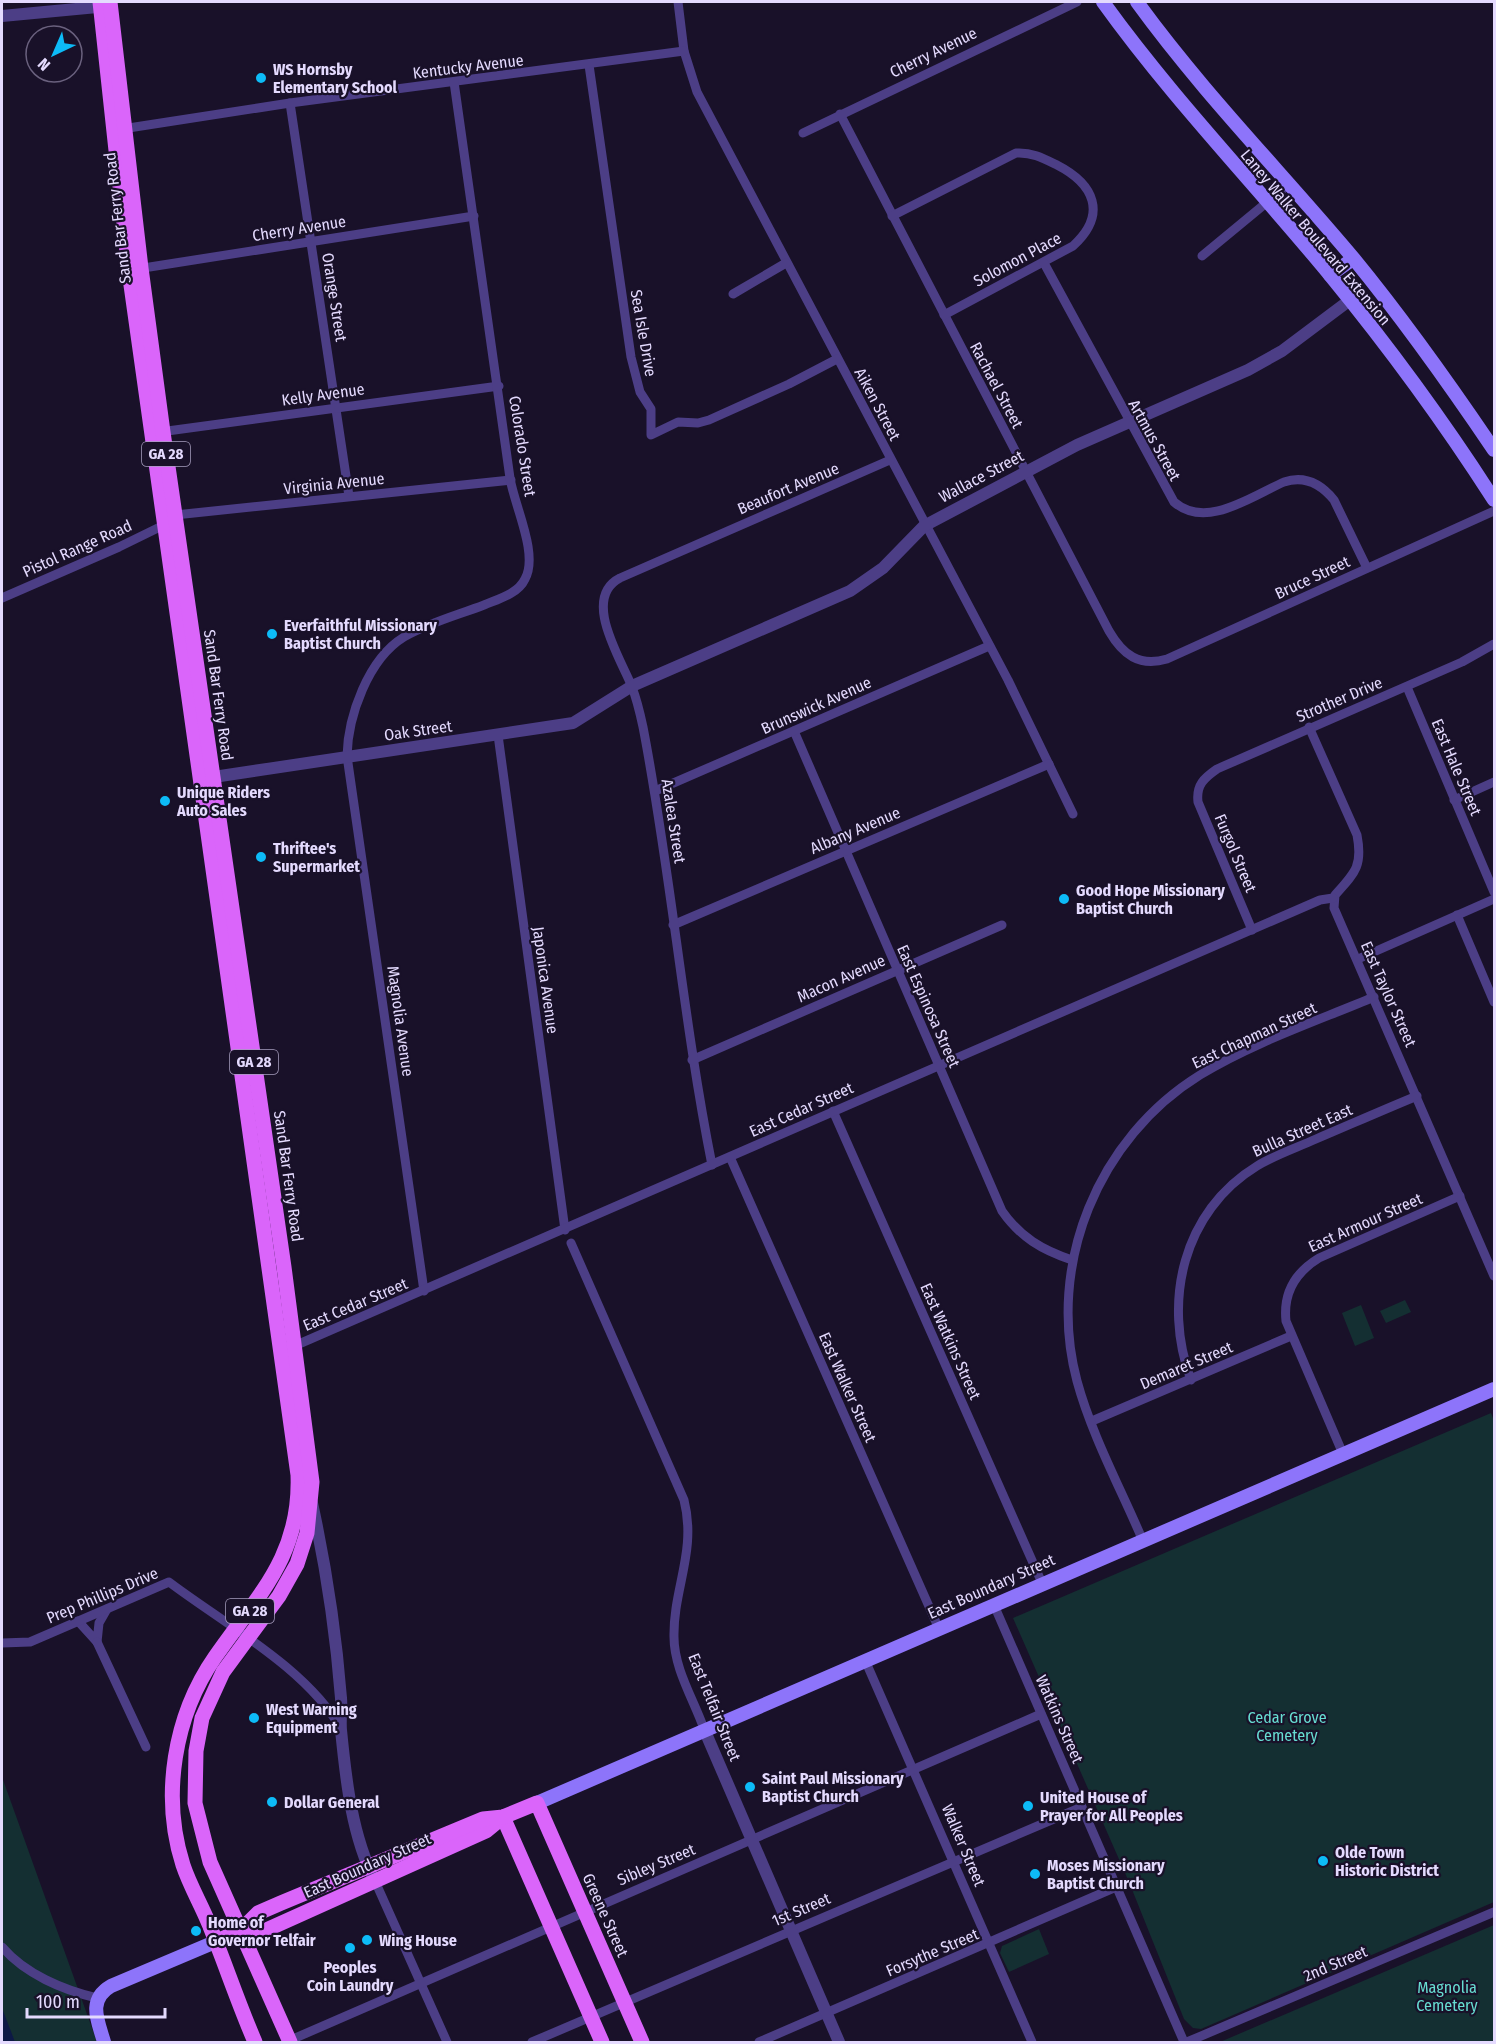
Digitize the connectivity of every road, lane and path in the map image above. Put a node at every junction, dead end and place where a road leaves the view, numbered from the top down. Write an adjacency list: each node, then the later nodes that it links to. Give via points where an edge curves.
1 (678, 2): 7 (street, Aiken Street)
2 (1077, 2): 11 (street, Cherry Avenue)
3 (1103, 2): 15 (main road, Laney Walker Boulevard Extension)
4 (1137, 2): 14 (main road, Laney Walker Boulevard Extension)
5 (105, 4): 6 (street); 12 (main road, Sand Bar Ferry Road / GA 28)
6 (2, 16)
7 (684, 51): 8 (street, Kentucky Avenue); 21 (street, Aiken Street, via 697,92)
8 (589, 65): 9 (street, Kentucky Avenue); 28 (street, Sea Isle Drive, via 631,357 640,392 651,409 651,435 678,422 709,420)
9 (454, 82): 10 (street, Kentucky Avenue); 16 (street, Colorado Street)
10 (290, 104): 12 (street, Kentucky Avenue); 18 (street, Orange Street)
11 (840, 114): 13 (street, Cherry Avenue); 17 (street, Rachael Street)
12 (119, 130): 23 (main road, Sand Bar Ferry Road / GA 28)
13 (803, 133)
14 (1288, 184): 15 (street); 20 (main road, Laney Walker Boulevard Extension)
15 (1267, 202): 19 (street); 24 (main road, Laney Walker Boulevard Extension)
16 (474, 216): 18 (street, Cherry Avenue); 29 (street, Colorado Street)
17 (892, 216): 22 (street, Solomon Place, via 999,160 1016,153 1031,153 1067,170 1088,189 1093,201 1087,231 1073,246); 27 (street, Rachael Street)
18 (312, 241): 23 (street, Cherry Avenue); 30 (street, Orange Street)
19 (1203, 256)
20 (1353, 259): 24 (main road); 33 (main road, Laney Walker Boulevard Extension, via 1423,348)
21 (786, 262): 25 (street); 28 (street, Aiken Street)
22 (1044, 263): 27 (street, Solomon Place); 31 (street, Artmus Street)
23 (135, 270): 32 (main road, Sand Bar Ferry Road / GA 28)
24 (1330, 275): 26 (main road, Laney Walker Boulevard Extension)
25 (733, 294)
26 (1350, 300): 31 (street, Wallace Street, via 1282,351); 36 (main road, Laney Walker Boulevard Extension)
27 (944, 315): 35 (street, Rachael Street)
28 (837, 359): 34 (street, Aiken Street)
29 (499, 386): 30 (street, Kelly Avenue); 37 (street, Colorado Street)
30 (337, 408): 32 (street, Kelly Avenue); 38 (street, Orange Street)
31 (1129, 423): 35 (street, Wallace Street); 44 (street, Artmus Street, via 1167,493 1190,513 1216,512 1293,479 1317,484 1341,512)
32 (157, 433): 41 (main road, Sand Bar Ferry Road / GA 28)
33 (1494, 450)
34 (890, 460): 42 (street, Aiken Street); 43 (street, Beaufort Avenue)
35 (1025, 471): 42 (street, Wallace Street); 48 (street, Rachael Street, via 1115,642)
36 (1489, 479): 39 (main road, Laney Walker Boulevard Extension)
37 (511, 480): 38 (street, Virginia Avenue); 54 (street, Colorado Street, via 529,551 524,582 502,597 418,630 394,644 368,680 350,732)
38 (349, 496): 41 (street, Virginia Avenue)
39 (1494, 500)
40 (1494, 511): 44 (street, Bruce Street)
41 (170, 520): 45 (street, Pistol Range Road); 56 (main road, Sand Bar Ferry Road / GA 28)
42 (924, 526): 47 (street, Aiken Street); 49 (street, Wallace Street, via 883,568 850,591)
43 (698, 544): 49 (street, Azalea Street, via 606,588 605,622)
44 (1366, 568): 48 (street, Bruce Street, via 1167,659)
45 (2, 598)
46 (1494, 644): 50 (street, Strother Drive)
47 (989, 646): 52 (street, Brunswick Avenue); 55 (street, Aiken Street)
48 (1139, 661)
49 (632, 686): 53 (street, Oak Street, via 573,723); 59 (street, Azalea Street)
50 (1407, 687): 51 (street, Strother Drive); 60 (street, East Hale Street)
51 (1309, 727): 58 (street, Strother Drive, via 1217,769); 64 (street, via 1357,835 1360,852 1355,872)
52 (794, 731): 59 (street, Brunswick Avenue); 62 (street, East Espinosa Street)
53 (498, 735): 54 (street, Oak Street); 81 (street, Japonica Avenue)
54 (347, 756): 56 (street, Oak Street); 85 (street, Magnolia Avenue)
55 (1049, 764): 61 (street, Aiken Street); 62 (street, Albany Avenue)
56 (206, 778): 87 (main road, Sand Bar Ferry Road / GA 28)
57 (1494, 782): 60 (street)
58 (1198, 787): 69 (street, Furgol Street, via 1198,802)
59 (655, 791): 67 (street, Azalea Street)
60 (1454, 800): 63 (street, East Hale Street)
61 (1072, 814)
62 (845, 851): 67 (street, Albany Avenue); 71 (street, East Espinosa Street)
63 (1494, 892)
64 (1333, 898): 69 (street, East Cedar Street); 70 (street, East Taylor Street)
65 (1494, 899): 66 (street)
66 (1457, 915): 70 (street); 73 (street)
67 (673, 925): 74 (street, Azalea Street)
68 (1002, 925): 71 (street, Macon Avenue)
69 (1252, 930): 75 (street, East Cedar Street)
70 (1358, 959): 72 (street, East Taylor Street)
71 (897, 970): 74 (street, Macon Avenue); 75 (street, East Espinosa Street)
72 (1374, 997): 76 (street, East Taylor Street); 83 (street, East Chapman Street, via 1222,1063 1168,1097 1132,1134 1107,1169 1090,1204)
73 (1494, 1002)
74 (692, 1060): 79 (street, Azalea Street)
75 (938, 1065): 77 (street, East Cedar Street); 83 (street, East Espinosa Street, via 1002,1212 1028,1240)
76 (1417, 1096): 80 (street, East Taylor Street); 88 (street, Bulla Street East, via 1256,1167 1211,1209 1185,1258 1178,1293 1180,1346)
77 (833, 1111): 78 (street, East Cedar Street); 94 (street, East Watkins Street)
78 (730, 1157): 79 (street, East Cedar Street); 98 (street, East Walker Street)
79 (712, 1165): 81 (street, East Cedar Street)
80 (1460, 1196): 84 (street, East Taylor Street); 86 (street, East Armour Street, via 1308,1264 1293,1282 1286,1300 1286,1320)
81 (565, 1230): 85 (street, East Cedar Street)
82 (571, 1242): 105 (street, East Telfair Street, via 684,1500 689,1534 674,1645)
83 (1072, 1260): 90 (street, East Chapman Street, via 1071,1353)
84 (1494, 1276)
85 (424, 1291): 87 (street, East Cedar Street)
86 (1292, 1336): 88 (street, Demaret Street); 91 (street, East Armour Street)
87 (288, 1349): 92 (main road, Sand Bar Ferry Road / GA 28, via 310,1464); 99 (main road, Sand Bar Ferry Road / GA 28, via 299,1493 290,1542)
88 (1191, 1380): 90 (street, Demaret Street)
89 (1494, 1389): 91 (main road, East Boundary Street)
90 (1092, 1421): 93 (street, East Chapman Street)
91 (1342, 1454): 93 (main road, East Boundary Street)
92 (312, 1499): 99 (main road, GA 28, via 297,1564 279,1596); 104 (street, via 341,1700)
93 (1143, 1541): 94 (main road, East Boundary Street)
94 (1042, 1583): 95 (main road, East Boundary Street)
95 (994, 1605): 98 (main road, East Boundary Street); 103 (street, Watkins Street)
96 (108, 1608): 97 (street, Prep Phillips Drive); 99 (street, Prep Phillips Drive, via 169,1582); 100 (street, via 99,1623)
97 (78, 1621): 100 (street); 101 (street, Prep Phillips Drive, via 30,1642)
98 (939, 1629): 102 (main road, East Boundary Street)
99 (241, 1634): 104 (street, Prep Phillips Drive, via 316,1694); 118 (main road, GA 28, via 208,1702 198,1737 195,1803 210,1862); 120 (main road, GA 28, via 197,1686 181,1729 174,1767 179,1852)
100 (97, 1642): 106 (street)
101 (2, 1643)
102 (865, 1660): 105 (main road, East Boundary Street); 107 (street, Walker Street)
103 (1041, 1714): 107 (street, Sibley Street); 109 (street, Watkins Street)
104 (340, 1729): 113 (street, via 358,1842)
105 (704, 1729): 108 (main road, East Boundary Street); 111 (street, East Telfair Street)
106 (146, 1748)
107 (915, 1769): 111 (street, Sibley Street); 112 (street, Walker Street)
108 (537, 1803): 110 (main road, East Boundary Street); 115 (main road, Greene Street)
109 (1082, 1807): 112 (street, 1st Street); 114 (street, Watkins Street)
110 (503, 1817): 113 (main road, East Boundary Street, via 486,1831); 117 (main road)
111 (752, 1839): 115 (street, Sibley Street); 119 (street, East Telfair Street)
112 (953, 1860): 119 (street, 1st Street); 121 (street, Walker Street)
113 (371, 1874): 118 (main road, East Boundary Street, via 266,1930); 123 (street)
114 (1116, 1887): 121 (street, Forsythe Street); 138 (street, Watkins Street)
115 (584, 1912): 117 (street, Sibley Street); 125 (main road, Greene Street)
116 (1494, 1912): 138 (street, 2nd Street)
117 (550, 1926): 123 (street, Sibley Street); 127 (main road)
118 (241, 1930): 120 (main road, East Boundary Street); 128 (main road, GA 28)
119 (791, 1930): 125 (street, 1st Street); 126 (street, East Telfair Street)
120 (215, 1942): 124 (main road, East Boundary Street, via 111,1986); 130 (main road, GA 28)
121 (990, 1944): 126 (street, Forsythe Street); 137 (street, Walker Street)
122 (2, 1947): 124 (street, via 41,1976 73,1992)
123 (420, 1982): 128 (street, Sibley Street); 131 (street)
124 (97, 1998): 129 (main road, via 96,2012)
125 (625, 2005): 127 (street, 1st Street); 134 (main road, Greene Street)
126 (826, 2013): 135 (street, Forsythe Street); 136 (street, East Telfair Street)
127 (591, 2019): 132 (street, 1st Street); 133 (main road)
128 (287, 2042)
129 (104, 2043)
130 (255, 2043)
131 (447, 2043)
132 (532, 2043)
133 (602, 2043)
134 (642, 2043)
135 (759, 2043)
136 (839, 2043)
137 (1032, 2043)
138 (1185, 2043)

